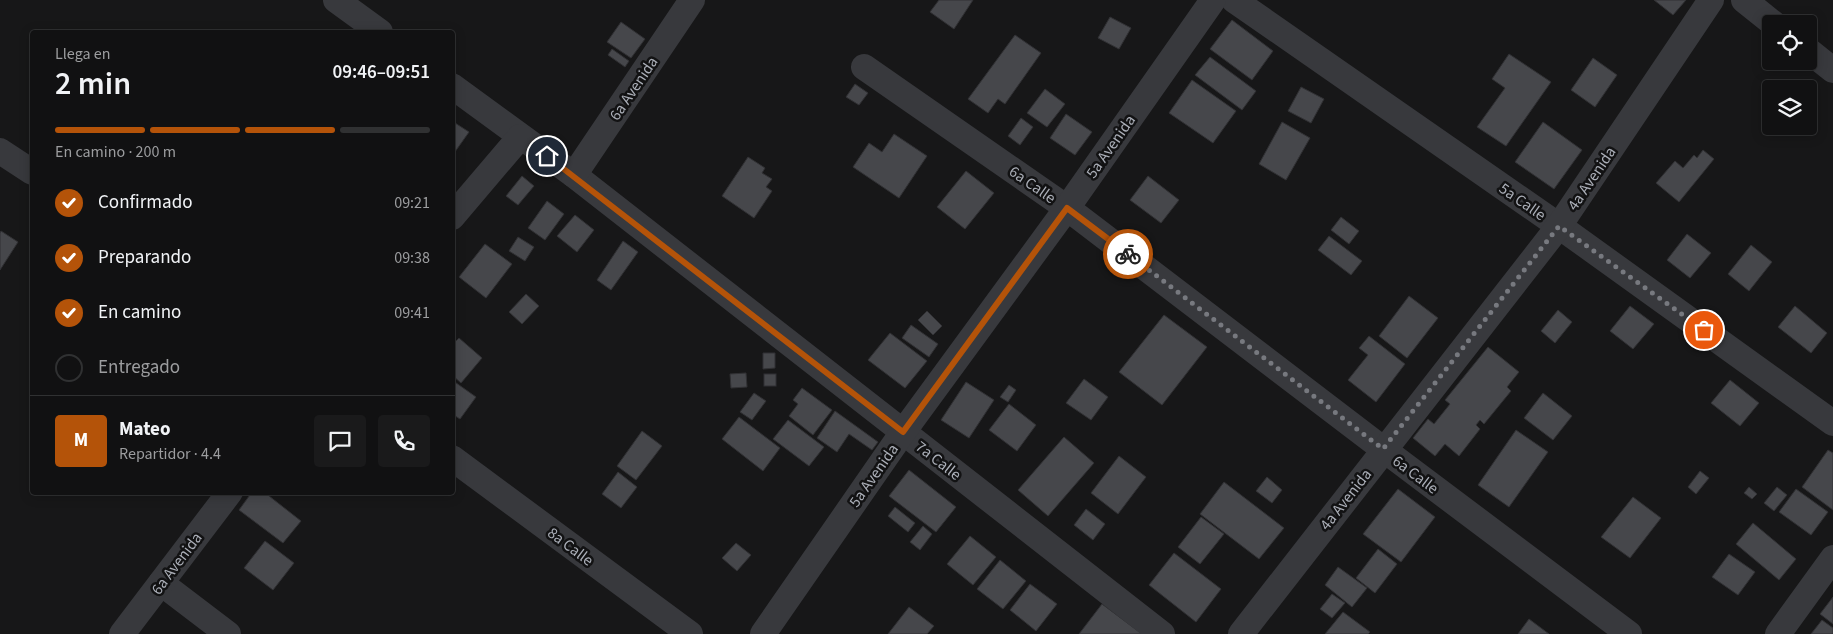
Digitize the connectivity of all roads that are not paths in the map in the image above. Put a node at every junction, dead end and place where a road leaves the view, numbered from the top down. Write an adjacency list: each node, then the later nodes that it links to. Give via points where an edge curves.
1 (336, 0): 8 (street)
2 (692, 0): 16 (street, 6a Avenida)
3 (1213, 0): 17 (street, 5a Avenida)
4 (1234, 0): 19 (street, 5a Calle)
5 (1711, 0): 19 (street, 4a Avenida)
6 (1744, 0): 7 (street)
7 (1763, 15)
8 (377, 30)
9 (1817, 57): 11 (street)
10 (864, 67): 17 (street, 6a Calle)
11 (1833, 70)
12 (455, 88): 13 (street, 7a Calle)
13 (520, 137): 16 (street, 7a Calle); 18 (street)
14 (0, 151): 15 (street)
15 (30, 171)
16 (574, 175): 21 (street, 7a Calle)
17 (1067, 208): 21 (street, 5a Avenida); 22 (street, 6a Calle)
18 (455, 213)
19 (1559, 226): 20 (street, 5a Calle); 22 (street, 4a Avenida)
20 (1833, 424)
21 (903, 432): 30 (street, 5a Avenida); 31 (street, 7a Calle)
22 (1383, 449): 32 (street, 4a Avenida); 33 (street, 6a Calle)
23 (455, 460): 29 (street, 8a Calle)
24 (228, 495): 26 (street, 6a Avenida)
25 (1833, 558): 34 (street)
26 (161, 583): 27 (street, 6a Avenida); 28 (street)
27 (122, 634)
28 (228, 634)
29 (690, 634)
30 (763, 634)
31 (1162, 634)
32 (1241, 634)
33 (1629, 634)
34 (1778, 634)

